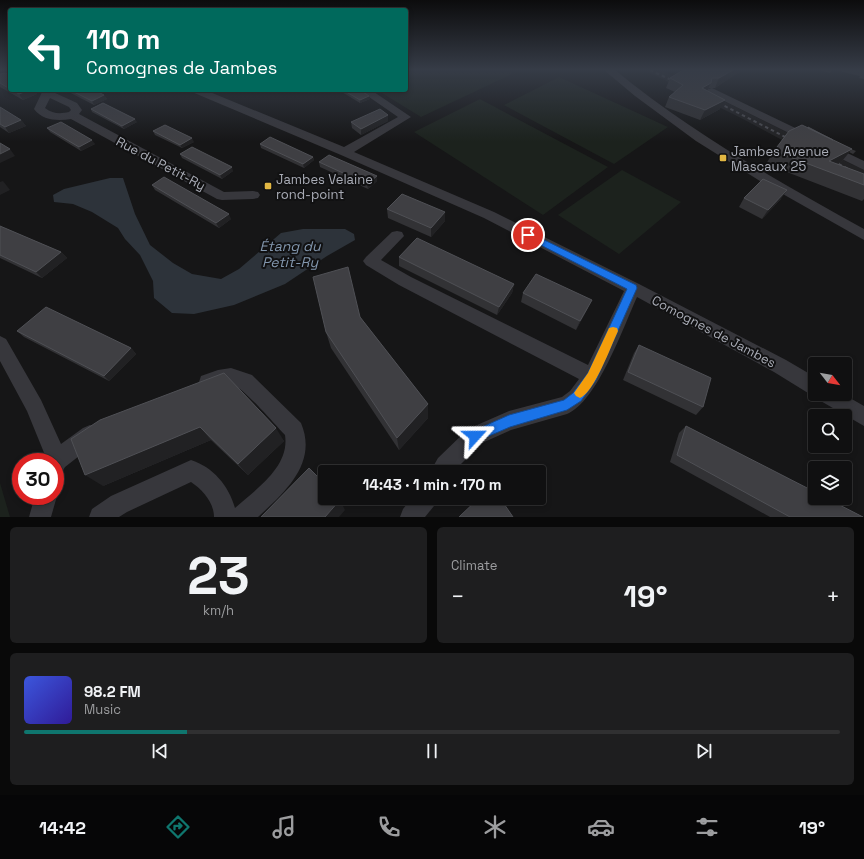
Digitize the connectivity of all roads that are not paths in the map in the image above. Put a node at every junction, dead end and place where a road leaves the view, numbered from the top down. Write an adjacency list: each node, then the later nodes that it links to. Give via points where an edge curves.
1 (46, 94): 7 (street, via 38,108 41,111 54,118)
2 (53, 94): 7 (street, via 73,105 77,110)
3 (206, 94): 8 (street, Comognes de Jambes)
4 (370, 94): 8 (street, via 406,117)
5 (640, 94): 11 (street, via 689,132)
6 (718, 94): 9 (street)
7 (74, 115): 10 (street, Rue du Petit-Ry, via 222,196)
8 (345, 152): 13 (street, Comognes de Jambes, via 490,215)
9 (864, 166)
10 (253, 195)
11 (864, 235)
12 (397, 236): 15 (street, via 371,261 405,281)
13 (633, 288): 15 (street); 16 (street, Comognes de Jambes)
14 (0, 344): 21 (street, via 34,406)
15 (592, 376): 23 (street, via 577,397 567,404 509,421 475,436)
16 (808, 383)
17 (189, 389): 29 (street, via 218,377 234,376 245,381 294,430 298,440 296,456 288,471)
18 (838, 401): 19 (street)
19 (864, 417)
20 (105, 426): 22 (street)
21 (52, 453)
22 (64, 457)
23 (445, 465)
24 (43, 505): 26 (street)
25 (421, 505): 30 (street)
26 (40, 517)
27 (100, 517): 28 (street, via 119,504 191,471 201,474 220,494 226,509)
28 (225, 517)
29 (242, 517)
30 (412, 517)

